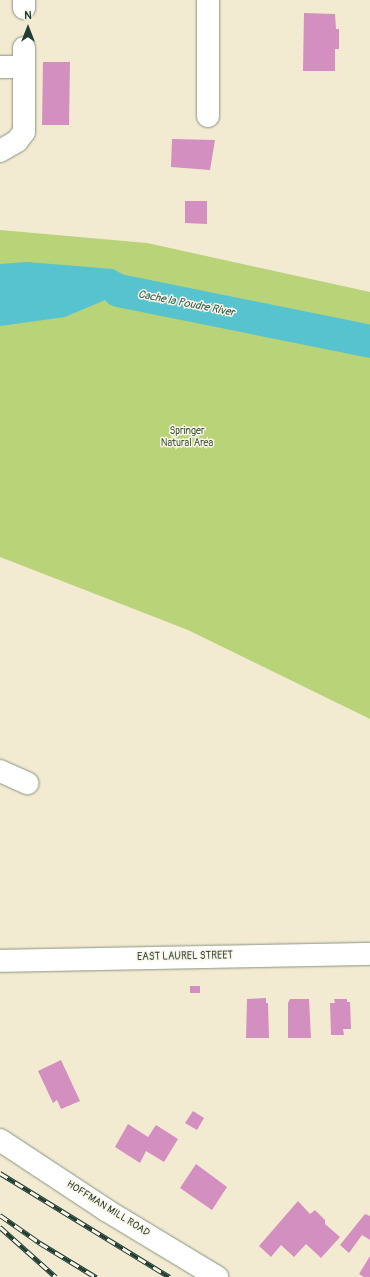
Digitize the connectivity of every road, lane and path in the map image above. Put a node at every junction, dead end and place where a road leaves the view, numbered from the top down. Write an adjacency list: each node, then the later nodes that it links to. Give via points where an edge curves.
1 (208, 0): 3 (street)
2 (0, 67): 4 (street, via 23,57 24,132 16,141)
3 (208, 116)
4 (0, 151)
5 (0, 771): 6 (street)
6 (27, 783)
7 (370, 954): 8 (street, EAST LAUREL STREET)
8 (0, 961)
9 (0, 1140): 10 (street, HOFFMAN MILL ROAD, via 106,1210)
10 (217, 1277)

